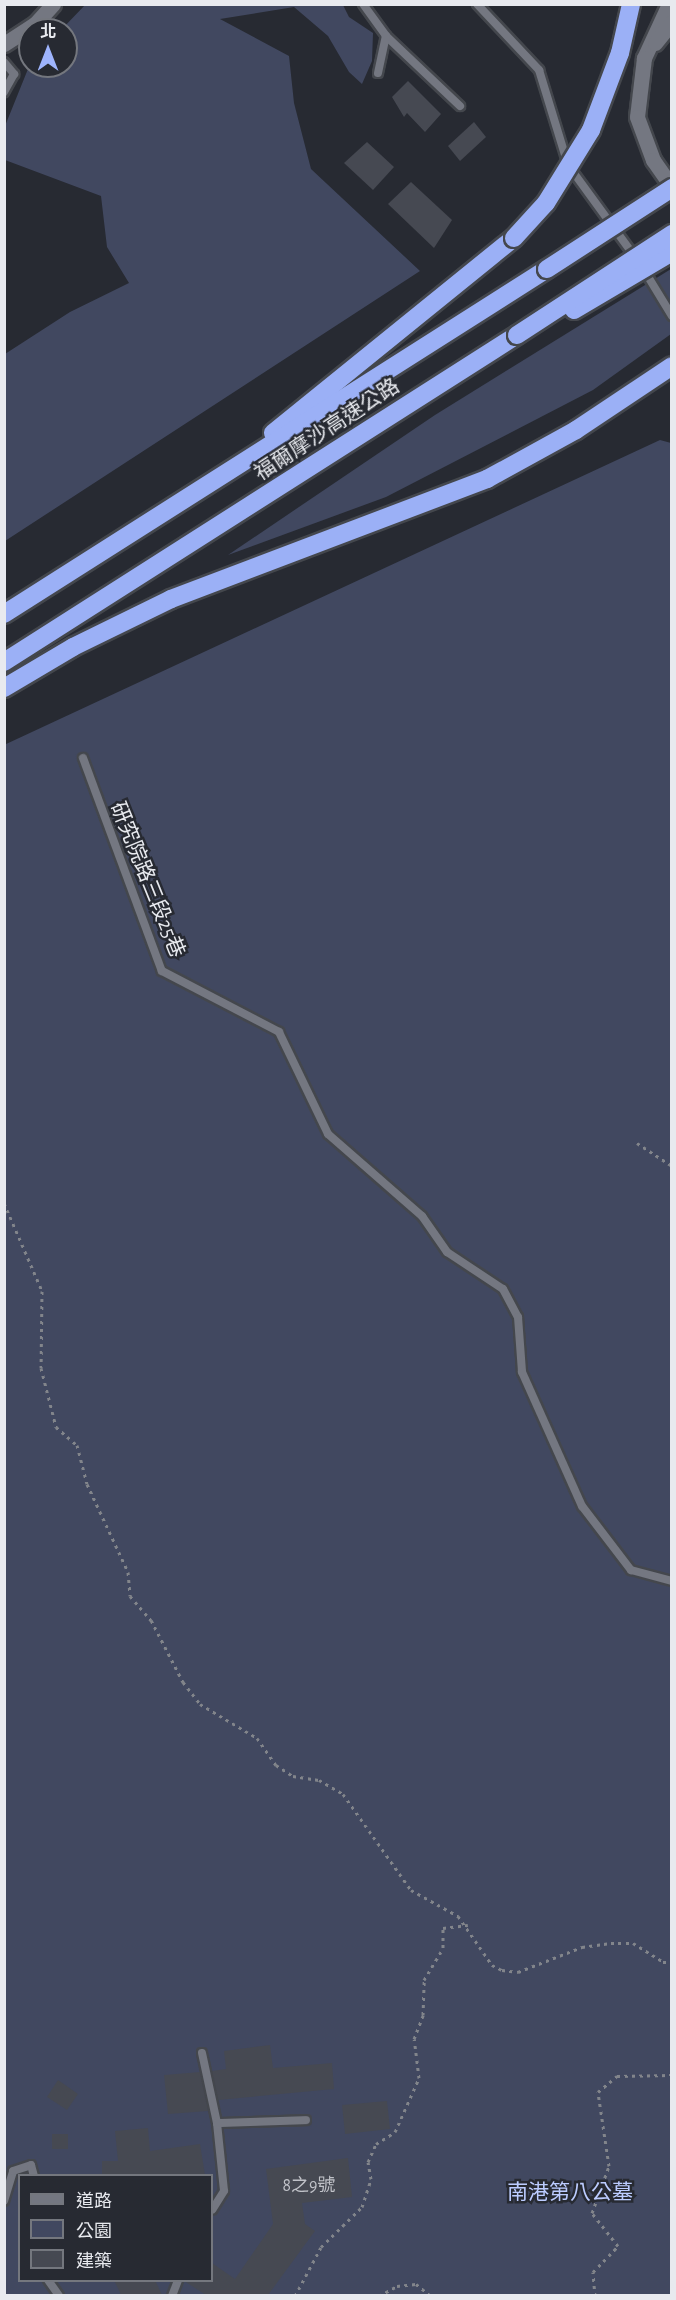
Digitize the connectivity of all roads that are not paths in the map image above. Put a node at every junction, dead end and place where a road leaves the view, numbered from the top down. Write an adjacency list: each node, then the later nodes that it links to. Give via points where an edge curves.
1 (53, 4): 7 (main road, via 35,24)
2 (363, 4): 8 (lane)
3 (477, 4): 17 (lane, via 539,70 557,143 568,165 656,286)
4 (631, 4): 20 (highway, bridge, via 620,53 591,130 546,203 514,238)
5 (669, 4): 9 (main road, via 657,21)
6 (672, 22): 9 (main road)
7 (8, 36)
8 (386, 36): 11 (lane); 13 (lane)
9 (644, 58): 14 (main road, via 637,117 648,151)
10 (4, 62): 12 (lane, via 14,74)
11 (378, 73)
12 (4, 92)
13 (460, 106)
14 (672, 187): 20 (highway, 福爾摩沙高速公路, bridge)
15 (672, 234): 18 (highway, 福爾摩沙高速公路, bridge)
16 (672, 252): 18 (highway, bridge, via 610,292)
17 (672, 315)
18 (517, 335): 22 (highway, 福爾摩沙高速公路)
19 (672, 366): 23 (highway, via 576,430 487,478 171,599 73,647)
20 (189, 499): 21 (highway, 福爾摩沙高速公路)
21 (4, 614)
22 (4, 662)
23 (4, 688)
24 (83, 758): 25 (lane, 研究院路三段25巷, via 162,971 260,1018 279,1032 328,1134 422,1216 447,1252 503,1289 518,1317 522,1372 582,1506 631,1570)
25 (672, 1581)
26 (202, 2053): 28 (lane)
27 (306, 2120): 28 (lane)
28 (217, 2123): 31 (lane, via 224,2191)
29 (34, 2174): 30 (lane, via 31,2165 13,2171)
30 (4, 2201)
31 (213, 2208)
32 (49, 2282): 33 (lane)
33 (59, 2295)

